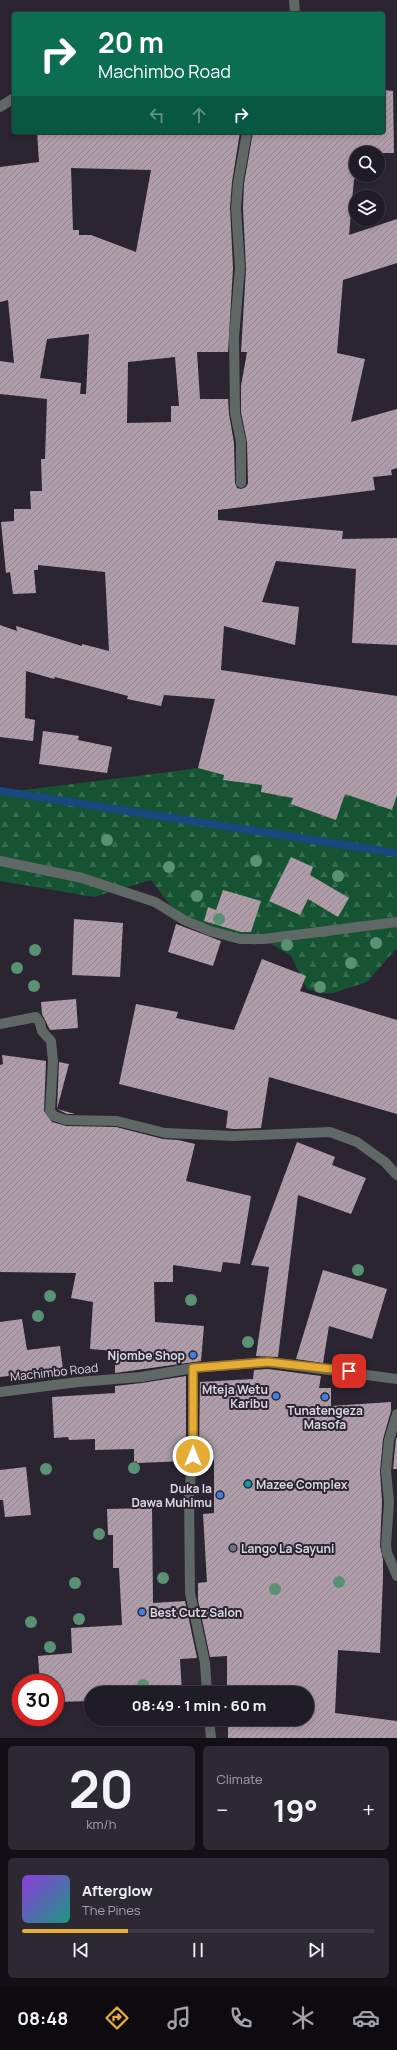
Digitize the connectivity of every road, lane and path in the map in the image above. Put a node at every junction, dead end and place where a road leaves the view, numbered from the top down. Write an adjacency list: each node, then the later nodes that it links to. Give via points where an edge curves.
1 (294, 0): 2 (street)
2 (296, 12)
3 (12, 99): 4 (street)
4 (0, 107)
5 (247, 134): 6 (street, via 237,196 240,268 234,337 235,413 241,442)
6 (242, 483)
7 (0, 861): 8 (street, via 82,878 154,902 184,920 210,931 240,938 264,939)
8 (397, 922)
9 (0, 1024): 10 (street, via 36,1018 42,1031 51,1041 53,1061 50,1111 54,1116 66,1120 117,1121 165,1133 234,1136 330,1132 357,1142 385,1162)
10 (397, 1176)
11 (193, 1368): 12 (street, Machimbo Road, via 268,1362); 13 (street, Machimbo Road, via 141,1377); 16 (street, via 190,1593 205,1663)
12 (397, 1379)
13 (0, 1392)
14 (397, 1414): 15 (street, via 389,1440 386,1471 389,1502 386,1545 388,1557)
15 (397, 1576)
16 (207, 1686)
17 (210, 1726): 18 (street)
18 (211, 1738)

